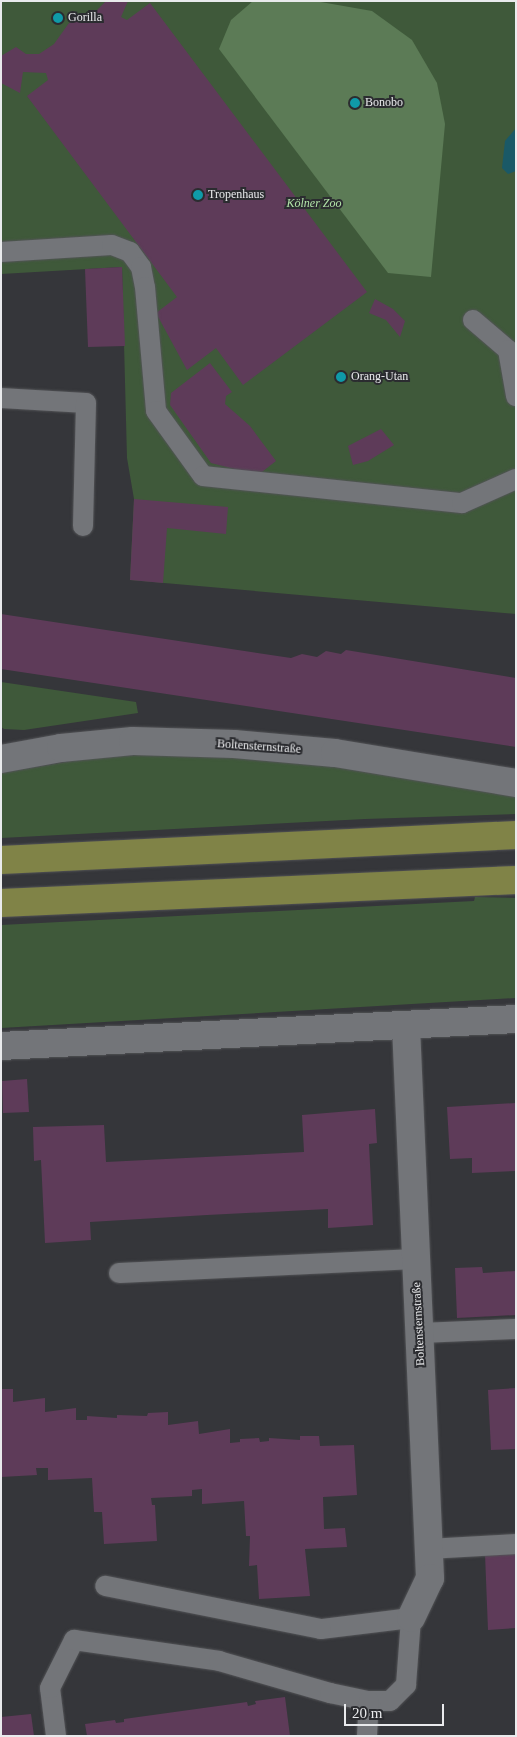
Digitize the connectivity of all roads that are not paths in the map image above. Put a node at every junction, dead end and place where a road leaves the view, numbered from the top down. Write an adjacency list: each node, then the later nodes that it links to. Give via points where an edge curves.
1 (1, 252): 6 (lane, via 112,245 130,252 141,267 145,287 156,411 204,476 462,502)
2 (473, 320): 3 (lane)
3 (512, 347): 4 (lane)
4 (516, 396)
5 (1, 398): 7 (lane, via 86,403)
6 (516, 479)
7 (83, 526)
8 (1, 759): 9 (main road, Boltensternstraße, via 61,748 133,742 234,744 335,753)
9 (516, 783)
10 (516, 835): 11 (main road)
11 (1, 860)
12 (516, 880): 13 (main road)
13 (1, 903)
14 (516, 1019): 15 (main road)
15 (406, 1026): 16 (main road); 17 (main road, Boltensternstraße)
16 (1, 1046)
17 (416, 1259): 18 (lane); 20 (main road, Boltensternstraße)
18 (119, 1273)
19 (516, 1329): 20 (lane)
20 (419, 1333): 22 (main road, Boltensternstraße)
21 (516, 1544): 22 (lane)
22 (429, 1549): 24 (main road, Boltensternstraße, via 430,1578)
23 (105, 1586): 24 (lane, via 321,1628)
24 (411, 1618): 25 (lane, via 406,1685 390,1701)
25 (369, 1701): 26 (lane, via 330,1693 219,1660 74,1640 50,1688); 27 (lane)
26 (56, 1736)
27 (366, 1736)

